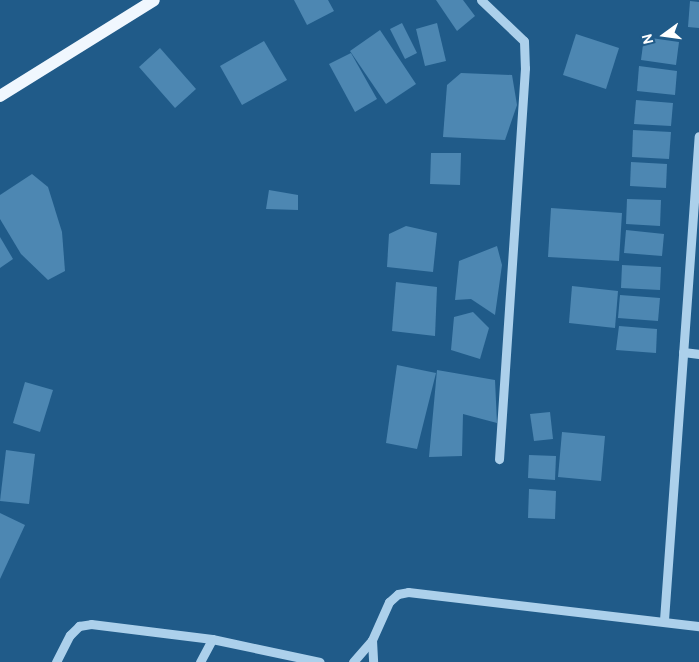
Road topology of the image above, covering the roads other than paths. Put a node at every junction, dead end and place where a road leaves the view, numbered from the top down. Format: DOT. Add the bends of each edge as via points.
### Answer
graph roads {
  1 [pos="154,0"];
  2 [pos="481,0"];
  3 [pos="0,96"];
  4 [pos="699,136"];
  5 [pos="683,352"];
  6 [pos="699,354"];
  7 [pos="499,459"];
  8 [pos="664,620"];
  9 [pos="699,626"];
  10 [pos="212,639"];
  11 [pos="372,640"];
  12 [pos="56,662"];
  13 [pos="200,662"];
  14 [pos="320,662"];
  15 [pos="353,662"];
  16 [pos="373,662"];
  1 -- 3 [label="main road"];
  2 -- 7 [label="street" via="524,41 525,68"];
  4 -- 5 [label="street"];
  5 -- 6 [label="street"];
  5 -- 8 [label="street"];
  8 -- 9 [label="street"];
  8 -- 11 [label="street" via="408,592 398,594 389,602"];
  10 -- 12 [label="street" via="91,624 79,626 70,635"];
  10 -- 13 [label="street"];
  10 -- 14 [label="street"];
  11 -- 15 [label="street"];
  11 -- 16 [label="street"];
}
